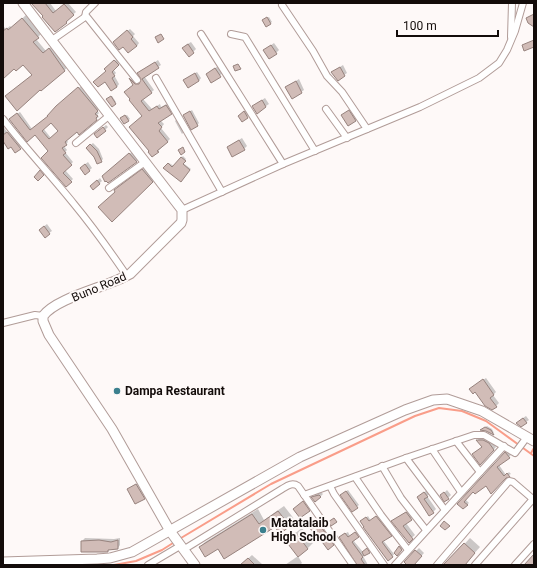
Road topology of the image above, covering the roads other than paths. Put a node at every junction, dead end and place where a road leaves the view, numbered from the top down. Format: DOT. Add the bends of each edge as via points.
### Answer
graph roads {
  1 [pos="23,3"];
  2 [pos="95,3"];
  3 [pos="512,3"];
  4 [pos="523,3"];
  5 [pos="282,4"];
  6 [pos="85,17"];
  7 [pos="201,34"];
  8 [pos="232,34"];
  9 [pos="52,40"];
  10 [pos="511,41"];
  11 [pos="156,78"];
  12 [pos="137,80"];
  13 [pos="326,109"];
  14 [pos="110,115"];
  15 [pos="3,119"];
  16 [pos="367,129"];
  17 [pos="347,138"];
  18 [pos="76,143"];
  19 [pos="315,151"];
  20 [pos="145,162"];
  21 [pos="283,164"];
  22 [pos="109,188"];
  23 [pos="222,192"];
  24 [pos="182,210"];
  25 [pos="127,276"];
  26 [pos="43,316"];
  27 [pos="3,323"];
  28 [pos="528,440"];
  29 [pos="456,441"];
  30 [pos="504,446"];
  31 [pos="432,449"];
  32 [pos="406,458"];
  33 [pos="382,466"];
  34 [pos="480,472"];
  35 [pos="355,477"];
  36 [pos="330,486"];
  37 [pos="461,492"];
  38 [pos="304,495"];
  39 [pos="533,499"];
  40 [pos="445,510"];
  41 [pos="426,530"];
  42 [pos="170,531"];
  43 [pos="534,544"];
  44 [pos="182,548"];
  45 [pos="408,550"];
  46 [pos="3,562"];
  47 [pos="148,565"];
  48 [pos="195,565"];
  49 [pos="353,565"];
  50 [pos="384,565"];
  51 [pos="395,565"];
  52 [pos="437,565"];
  53 [pos="475,565"];
  54 [pos="515,565"];
  1 -- 9 [label="street"];
  2 -- 6 [label="street" via="86,12"];
  3 -- 10 [label="street"];
  4 -- 10 [label="street"];
  5 -- 16 [label="street" via="327,76 342,92"];
  6 -- 9 [label="street"];
  6 -- 12 [label="street"];
  7 -- 21 [label="street"];
  8 -- 19 [label="street" via="245,37"];
  9 -- 14 [label="street"];
  10 -- 16 [label="street" via="499,63 478,78 420,107"];
  11 -- 23 [label="street"];
  13 -- 17 [label="street"];
  14 -- 18 [label="street"];
  14 -- 20 [label="street"];
  15 -- 25 [label="street" via="75,205"];
  16 -- 17 [label="street"];
  17 -- 19 [label="street"];
  19 -- 21 [label="street"];
  20 -- 22 [label="street"];
  20 -- 24 [label="street"];
  21 -- 23 [label="street"];
  23 -- 24 [label="street"];
  24 -- 25 [label="street, Buno Road" via="181,223"];
  25 -- 26 [label="street, Buno Road" via="52,307"];
  26 -- 27 [label="street" via="35,315"];
  26 -- 42 [label="street" via="49,334 112,430"];
  28 -- 30 [label="street" via="515,452"];
  28 -- 42 [label="street" via="482,411 447,399 433,400 300,457"];
  29 -- 30 [label="street" via="479,435"];
  29 -- 31 [label="street"];
  29 -- 34 [label="street"];
  30 -- 34 [label="street"];
  31 -- 32 [label="street"];
  31 -- 37 [label="street"];
  32 -- 33 [label="street"];
  32 -- 40 [label="street"];
  33 -- 35 [label="street"];
  33 -- 41 [label="street"];
  34 -- 37 [label="street"];
  35 -- 36 [label="street"];
  35 -- 45 [label="street"];
  36 -- 38 [label="street"];
  36 -- 50 [label="street"];
  37 -- 40 [label="street"];
  38 -- 44 [label="street" via="298,486 290,484"];
  38 -- 49 [label="street"];
  39 -- 52 [label="street" via="509,481"];
  39 -- 53 [label="street"];
  40 -- 41 [label="street"];
  41 -- 45 [label="street"];
  42 -- 44 [label="street"];
  42 -- 46 [label="street" via="132,552 110,558"];
  43 -- 54 [label="street"];
  44 -- 47 [label="street"];
  44 -- 48 [label="street"];
  45 -- 51 [label="street"];
}
